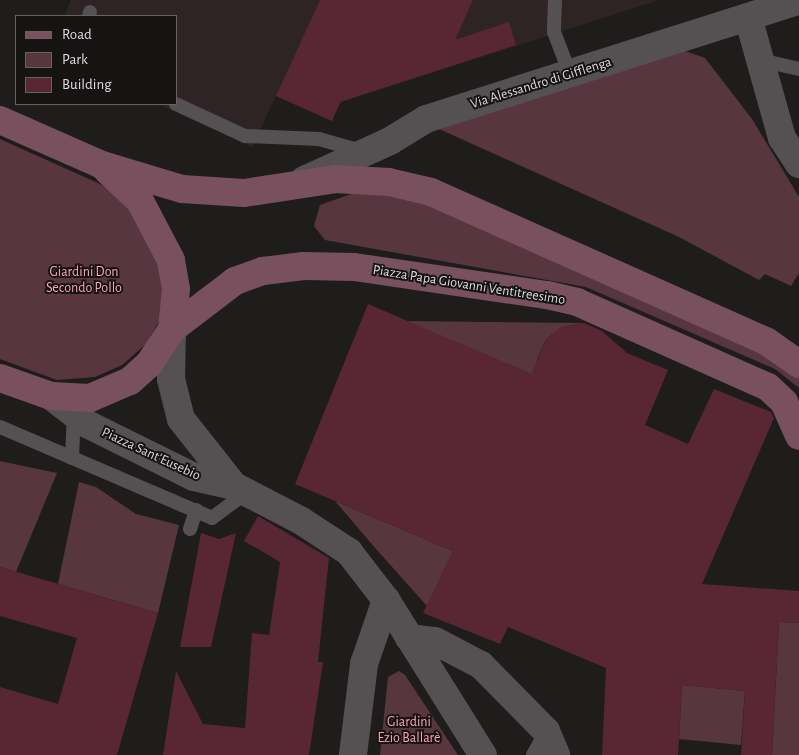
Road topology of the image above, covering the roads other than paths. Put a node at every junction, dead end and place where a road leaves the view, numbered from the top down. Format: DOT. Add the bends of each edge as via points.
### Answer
graph roads {
  1 [pos="555,0"];
  2 [pos="799,1"];
  3 [pos="748,17"];
  4 [pos="760,60"];
  5 [pos="799,69"];
  6 [pos="570,74"];
  7 [pos="178,105"];
  8 [pos="0,120"];
  9 [pos="367,152"];
  10 [pos="799,164"];
  11 [pos="102,165"];
  12 [pos="291,185"];
  13 [pos="172,330"];
  14 [pos="799,364"];
  15 [pos="0,378"];
  16 [pos="51,396"];
  17 [pos="74,414"];
  18 [pos="0,428"];
  19 [pos="799,436"];
  20 [pos="72,458"];
  21 [pos="240,489"];
  22 [pos="196,510"];
  23 [pos="190,529"];
  24 [pos="386,600"];
  25 [pos="409,638"];
  26 [pos="551,743"];
  27 [pos="353,755"];
  28 [pos="483,755"];
  29 [pos="533,755"];
  1 -- 6 [label="lane" via="554,32"];
  2 -- 3 [label="street, Via Alessandro di Gifflenga"];
  3 -- 4 [label="street"];
  3 -- 6 [label="street, Via Alessandro di Gifflenga"];
  4 -- 5 [label="lane"];
  4 -- 10 [label="street" via="782,138"];
  6 -- 9 [label="street, Via Alessandro di Gifflenga" via="426,118"];
  7 -- 9 [label="lane" via="245,136 319,139"];
  8 -- 11 [label="main road, Piazza Sant'Eusebio"];
  9 -- 12 [label="street, Via Alessandro di Gifflenga"];
  11 -- 12 [label="main road, Piazza Sant'Eusebio" via="210,193 244,193"];
  11 -- 13 [label="main road, Piazza Sant'Eusebio" via="140,201 162,239 176,289"];
  12 -- 14 [label="main road" via="335,178 389,182 431,192 766,341"];
  13 -- 16 [label="main road, Piazza Sant'Eusebio" via="149,364 130,381 90,398"];
  13 -- 19 [label="main road, Piazza Papa Giovanni Ventitreesimo" via="235,281 263,271 304,266 354,267 547,295 577,302 768,387 784,402"];
  13 -- 21 [label="street, Piazza Sant'Eusebio" via="171,379 181,418"];
  15 -- 16 [label="main road, Piazza Sant'Eusebio"];
  16 -- 17 [label="street, Piazza Sant'Eusebio"];
  17 -- 20 [label="lane"];
  17 -- 21 [label="street, Piazza Sant'Eusebio" via="194,477"];
  18 -- 20 [label="lane"];
  20 -- 22 [label="lane"];
  21 -- 22 [label="lane" via="212,518"];
  21 -- 24 [label="street" via="320,531 349,552"];
  22 -- 23 [label="lane"];
  24 -- 25 [label="street"];
  24 -- 27 [label="street" via="364,664"];
  25 -- 26 [label="street" via="435,641 481,665"];
  25 -- 28 [label="street"];
  26 -- 29 [label="lane"];
}
